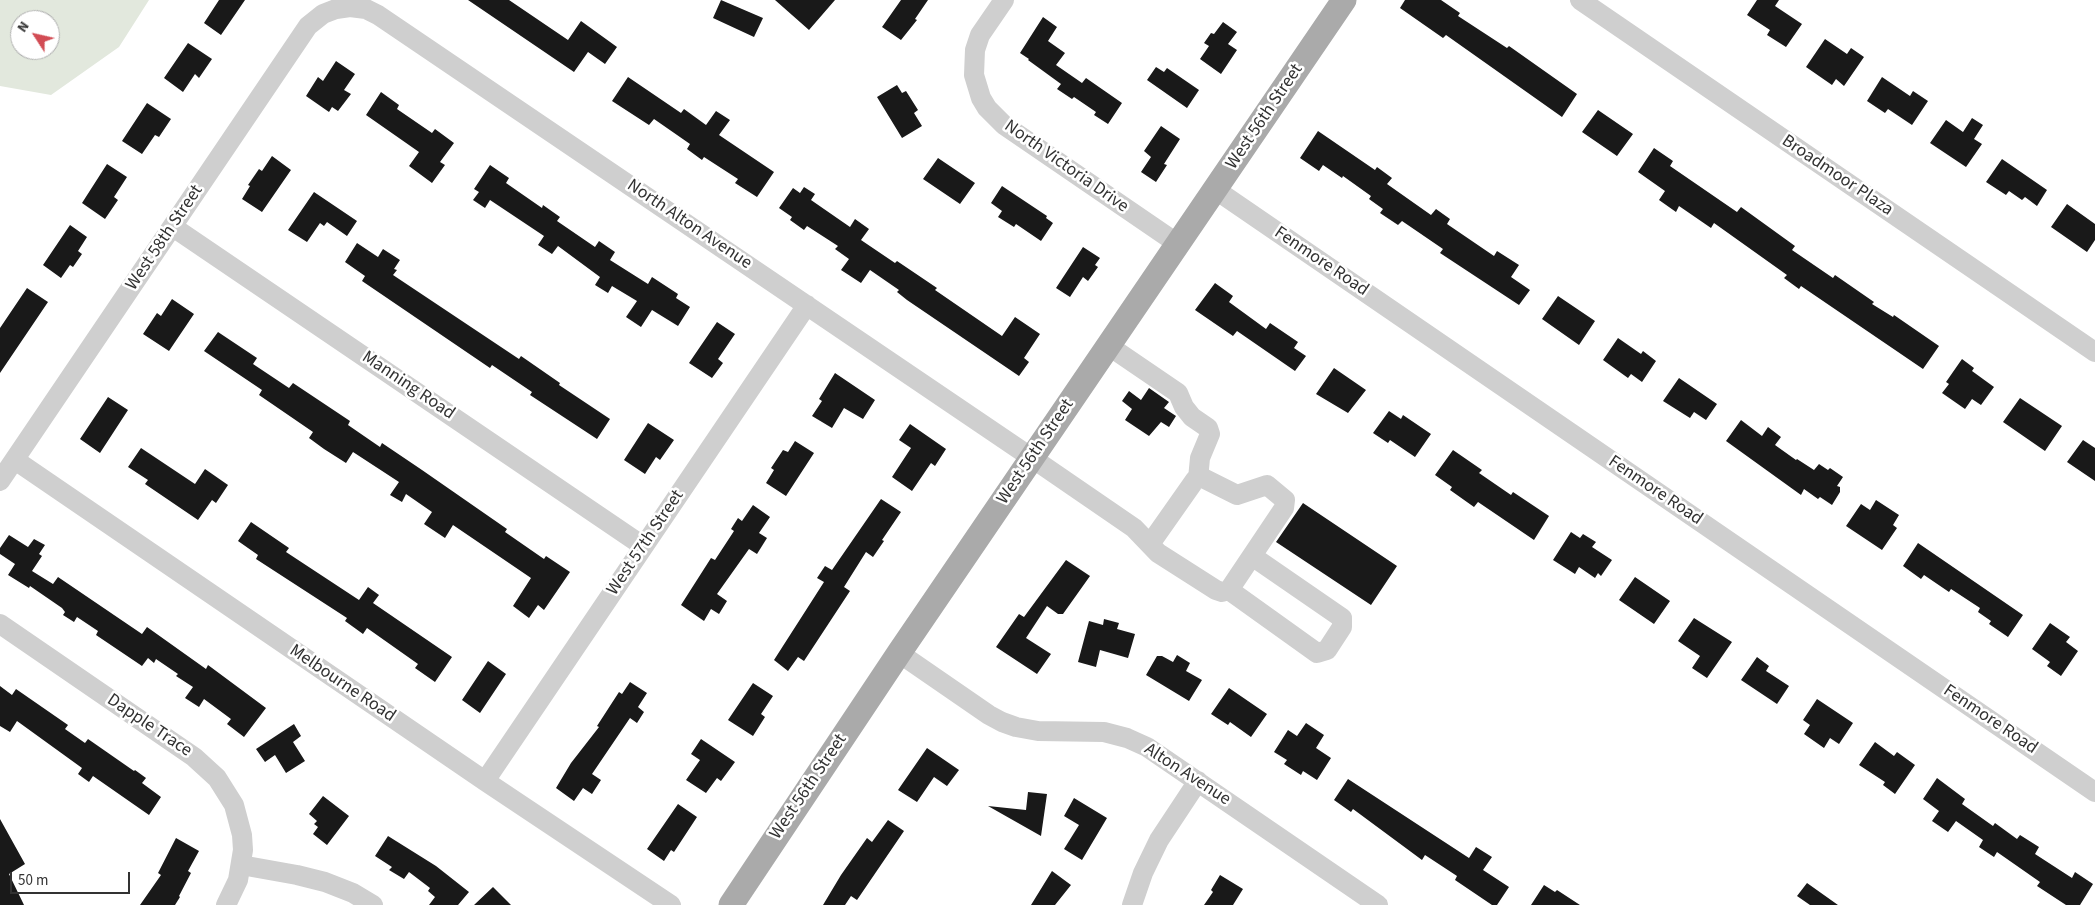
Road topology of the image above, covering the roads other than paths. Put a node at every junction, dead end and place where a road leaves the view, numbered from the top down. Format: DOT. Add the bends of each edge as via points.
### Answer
graph roads {
  1 [pos="1004,0"];
  2 [pos="1344,0"];
  3 [pos="1580,0"];
  4 [pos="341,8"];
  5 [pos="1216,190"];
  6 [pos="173,227"];
  7 [pos="1178,244"];
  8 [pos="807,305"];
  9 [pos="1109,346"];
  10 [pos="2095,352"];
  11 [pos="1032,458"];
  12 [pos="15,460"];
  13 [pos="1198,479"];
  14 [pos="0,481"];
  15 [pos="1150,544"];
  16 [pos="644,546"];
  17 [pos="1252,556"];
  18 [pos="1229,590"];
  19 [pos="0,624"];
  20 [pos="899,653"];
  21 [pos="485,781"];
  22 [pos="1198,781"];
  23 [pos="2095,792"];
  24 [pos="241,865"];
  25 [pos="226,905"];
  26 [pos="373,905"];
  27 [pos="671,905"];
  28 [pos="731,905"];
  29 [pos="1132,905"];
  30 [pos="1378,905"];
  1 -- 7 [label="street, North Victoria Drive" via="975,50 974,75 987,108 1000,122"];
  2 -- 5 [label="main road, West 56th Street"];
  3 -- 10 [label="street, Broadmoor Plaza"];
  4 -- 6 [label="street, West 58th Street" via="323,14 308,26"];
  4 -- 8 [label="street, North Alton Avenue" via="360,8 378,15"];
  5 -- 7 [label="main road, West 56th Street"];
  5 -- 23 [label="street, Fenmore Road"];
  6 -- 12 [label="street, West 58th Street"];
  6 -- 16 [label="street, Manning Road"];
  7 -- 9 [label="main road, West 56th Street"];
  8 -- 11 [label="street, North Alton Avenue"];
  8 -- 16 [label="street, West 57th Street"];
  9 -- 11 [label="main road, West 56th Street"];
  9 -- 13 [label="street" via="1178,393 1192,417 1208,428 1210,434 1200,458"];
  11 -- 15 [label="street, North Alton Avenue" via="1134,528"];
  11 -- 20 [label="main road, West 56th Street"];
  12 -- 14 [label="street, West 58th Street"];
  12 -- 21 [label="street, Melbourne Road"];
  13 -- 15 [label="street"];
  13 -- 17 [label="street" via="1207,479 1237,496 1267,485 1285,500 1284,508"];
  15 -- 18 [label="street, North Alton Avenue" via="1216,590"];
  16 -- 21 [label="street, West 57th Street"];
  17 -- 18 [label="street"];
  17 -- 18 [label="street" via="1342,618 1342,628 1326,650 1316,653"];
  19 -- 24 [label="street, Dapple Trace" via="207,766 234,805 242,835"];
  20 -- 22 [label="street, Alton Avenue" via="1002,722 1038,731 1096,731 1120,736 1154,751"];
  20 -- 28 [label="main road, West 56th Street"];
  21 -- 27 [label="street, Melbourne Road"];
  22 -- 29 [label="street" via="1159,840"];
  22 -- 30 [label="street, Alton Avenue"];
  24 -- 25 [label="street, Dapple Trace"];
  24 -- 26 [label="street" via="318,880"];
}
